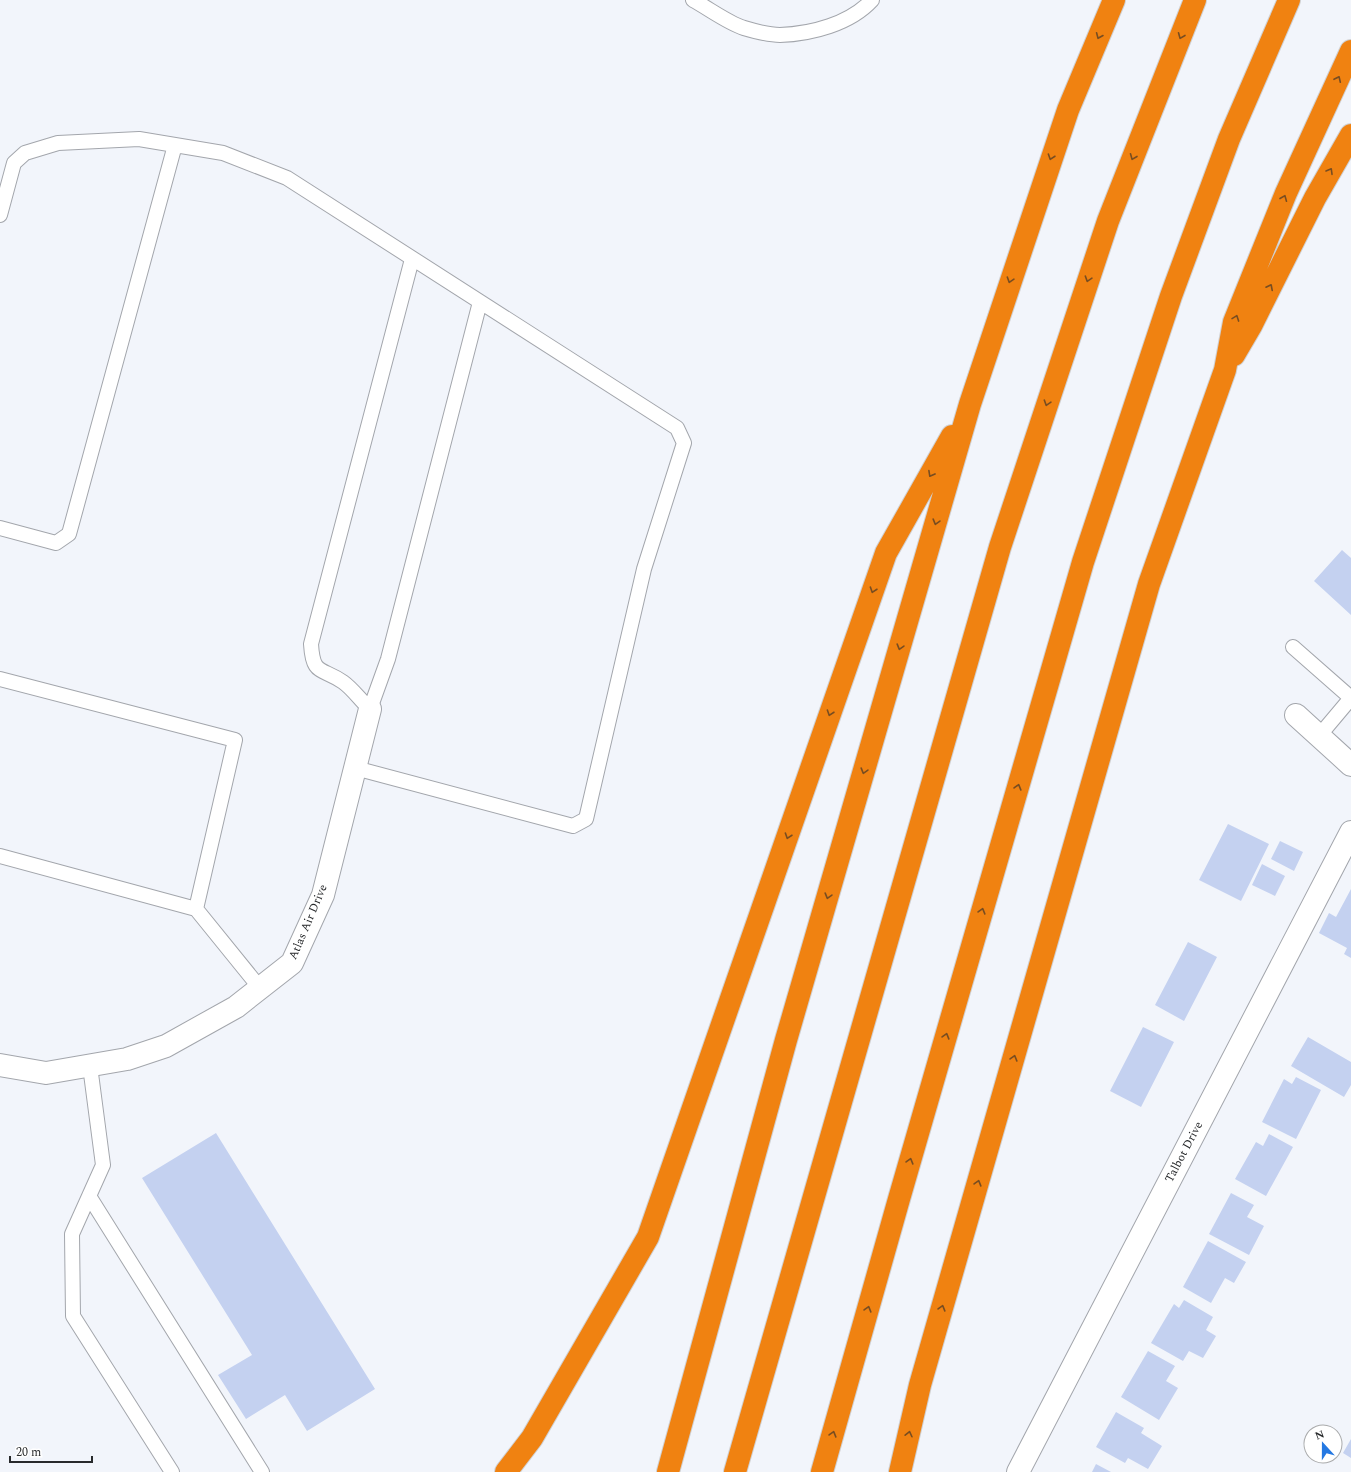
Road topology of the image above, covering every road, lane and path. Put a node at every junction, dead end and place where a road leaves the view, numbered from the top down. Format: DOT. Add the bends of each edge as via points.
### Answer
graph roads {
  1 [pos="693,0"];
  2 [pos="872,0"];
  3 [pos="1114,0"];
  4 [pos="1195,0"];
  5 [pos="1289,0"];
  6 [pos="1351,51"];
  7 [pos="1351,135"];
  8 [pos="174,145"];
  9 [pos="0,215"];
  10 [pos="412,259"];
  11 [pos="480,302"];
  12 [pos="1225,370"];
  13 [pos="970,404"];
  14 [pos="0,528"];
  15 [pos="1293,647"];
  16 [pos="0,679"];
  17 [pos="370,709"];
  18 [pos="1296,715"];
  19 [pos="1319,736"];
  20 [pos="1351,765"];
  21 [pos="355,768"];
  22 [pos="1351,832"];
  23 [pos="0,856"];
  24 [pos="196,909"];
  25 [pos="260,988"];
  26 [pos="0,1065"];
  27 [pos="90,1066"];
  28 [pos="89,1196"];
  29 [pos="172,1472"];
  30 [pos="262,1472"];
  31 [pos="506,1472"];
  32 [pos="668,1472"];
  33 [pos="735,1472"];
  34 [pos="822,1472"];
  35 [pos="900,1472"];
  36 [pos="1018,1472"];
  1 -- 2 [label="lane" via="742,28 779,35 843,22"];
  3 -- 13 [label="highway, one-way" via="1060,130"];
  4 -- 33 [label="highway, one-way" via="1108,221 1000,546"];
  34 -- 5 [label="highway, one-way" via="1084,562 1171,296 1229,139"];
  12 -- 6 [label="highway, one-way" via="1234,322 1286,193"];
  12 -- 7 [label="highway, one-way" via="1251,326 1315,198"];
  8 -- 9 [label="lane" via="139,139 58,143 26,153 14,163"];
  8 -- 10 [label="lane" via="224,154 287,178"];
  8 -- 14 [label="lane" via="69,534 56,543"];
  10 -- 11 [label="lane"];
  10 -- 17 [label="lane" via="311,644 312,659 317,669 343,682"];
  11 -- 17 [label="lane" via="388,659"];
  11 -- 21 [label="lane" via="678,428 684,443 644,569 586,819 573,826"];
  35 -- 12 [label="highway, one-way" via="920,1385 1149,584"];
  13 -- 31 [label="highway, one-way" via="886,553 648,1237 532,1438"];
  13 -- 32 [label="highway, one-way" via="786,1040"];
  15 -- 19 [label="lane" via="1350,698"];
  16 -- 24 [label="lane" via="235,740"];
  17 -- 21 [label="street, Atlas Air Drive"];
  18 -- 19 [label="street"];
  19 -- 20 [label="street"];
  21 -- 25 [label="street, Atlas Air Drive" via="323,895 292,963"];
  22 -- 36 [label="street, Talbot Drive"];
  23 -- 24 [label="lane"];
  24 -- 25 [label="lane"];
  25 -- 27 [label="street, Atlas Air Drive" via="236,1007 166,1046 127,1059"];
  26 -- 27 [label="street, Atlas Air Drive" via="46,1073"];
  27 -- 28 [label="lane" via="103,1165"];
  28 -- 29 [label="lane" via="72,1234 73,1316"];
  28 -- 30 [label="lane"];
}
